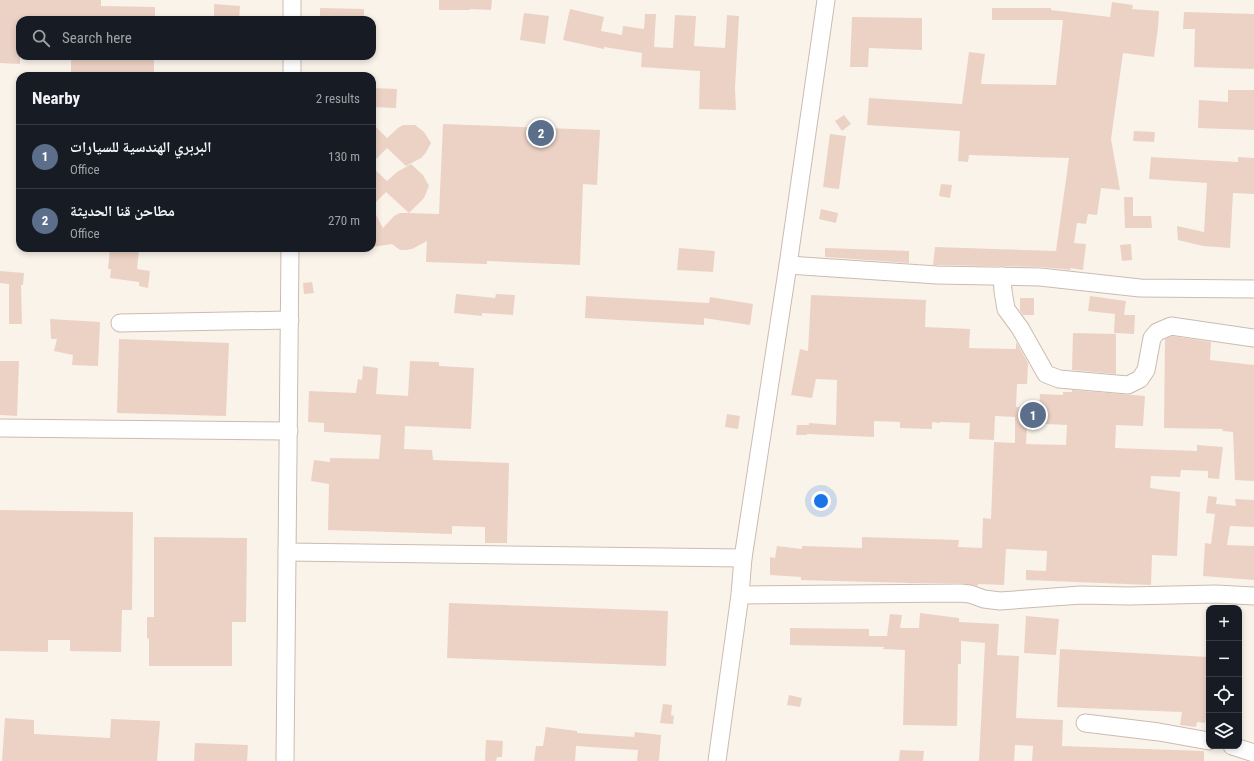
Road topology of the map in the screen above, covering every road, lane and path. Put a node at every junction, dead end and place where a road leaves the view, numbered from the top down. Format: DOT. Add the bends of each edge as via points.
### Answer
graph roads {
  1 [pos="292,0"];
  2 [pos="826,0"];
  3 [pos="292,16"];
  4 [pos="292,60"];
  5 [pos="292,72"];
  6 [pos="290,252"];
  7 [pos="788,265"];
  8 [pos="1002,276"];
  9 [pos="1254,289"];
  10 [pos="290,320"];
  11 [pos="120,323"];
  12 [pos="1254,338"];
  13 [pos="0,428"];
  14 [pos="289,431"];
  15 [pos="287,552"];
  16 [pos="743,558"];
  17 [pos="740,595"];
  18 [pos="1254,596"];
  19 [pos="1085,724"];
  20 [pos="1206,740"];
  21 [pos="1241,749"];
  22 [pos="1254,753"];
  23 [pos="285,761"];
  24 [pos="717,761"];
  1 -- 3 [label="lane"];
  2 -- 7 [label="lane"];
  4 -- 5 [label="lane"];
  6 -- 10 [label="lane"];
  7 -- 8 [label="lane" via="937,275"];
  7 -- 16 [label="lane"];
  8 -- 9 [label="lane" via="1040,277 1140,288"];
  8 -- 12 [label="lane" via="1006,309 1046,374 1059,379 1128,385 1140,379 1146,370 1152,338 1157,332 1171,326"];
  10 -- 11 [label="lane"];
  10 -- 14 [label="lane"];
  13 -- 14 [label="lane"];
  14 -- 15 [label="lane"];
  15 -- 16 [label="lane"];
  15 -- 23 [label="lane"];
  16 -- 17 [label="lane"];
  17 -- 18 [label="lane" via="960,593 1000,601 1081,595"];
  17 -- 24 [label="lane"];
  19 -- 20 [label="lane" via="1159,732"];
  21 -- 22 [label="lane"];
}
